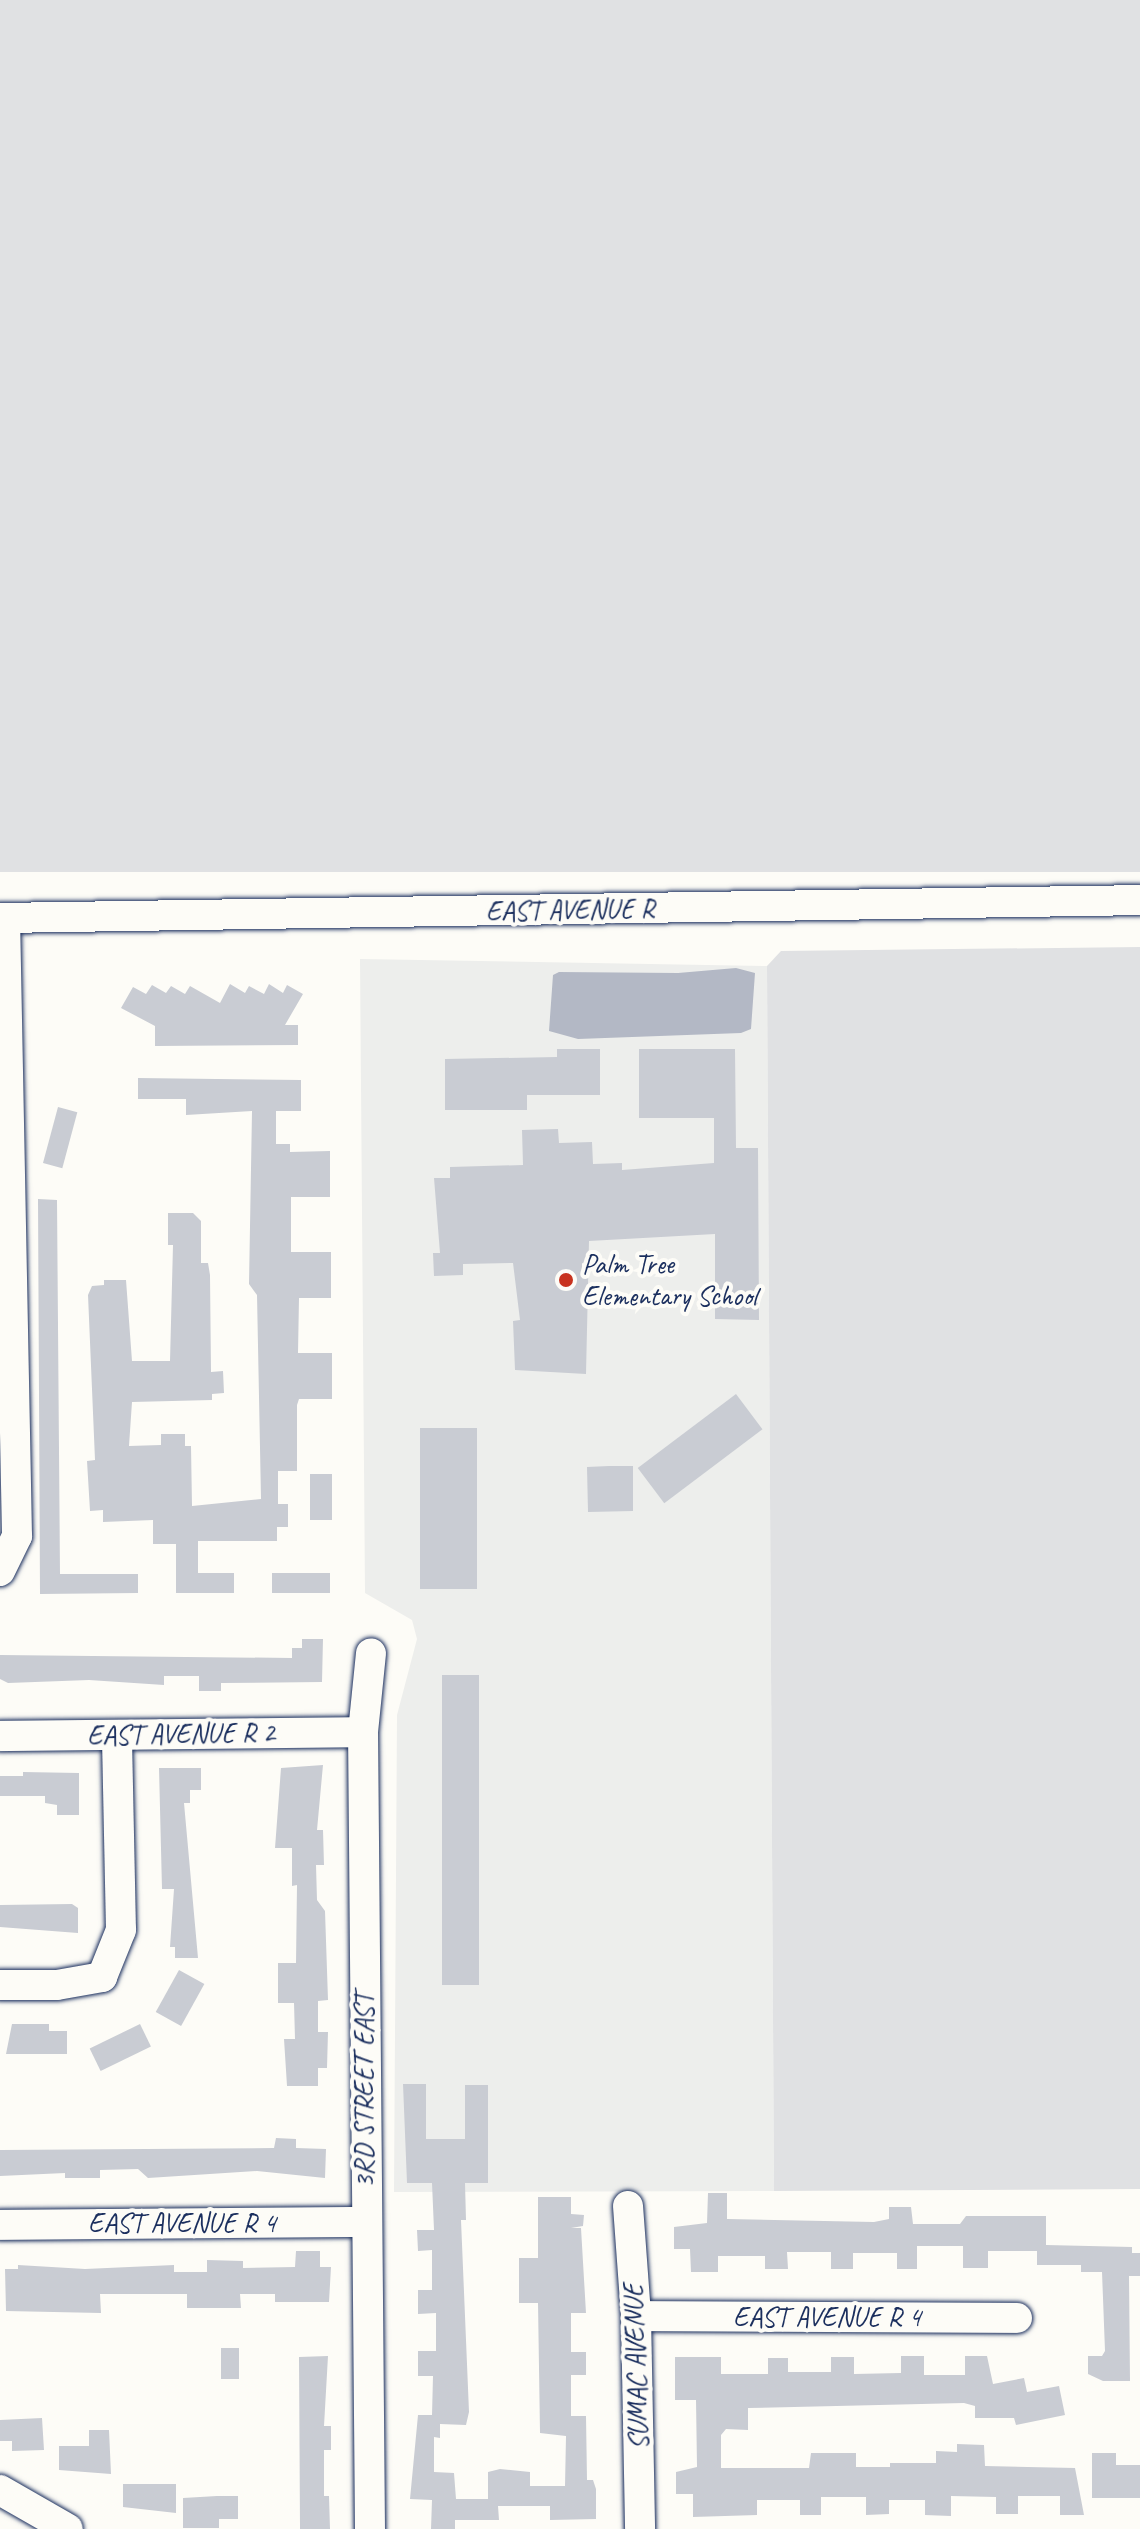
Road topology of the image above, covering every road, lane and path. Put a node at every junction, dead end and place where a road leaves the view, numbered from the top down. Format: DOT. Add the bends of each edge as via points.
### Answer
graph roads {
  1 [pos="1140,900"];
  2 [pos="3,918"];
  3 [pos="3,1110"];
  4 [pos="3,1174"];
  5 [pos="0,1571"];
  6 [pos="371,1653"];
  7 [pos="363,1732"];
  8 [pos="117,1735"];
  9 [pos="0,1736"];
  10 [pos="0,1985"];
  11 [pos="628,2206"];
  12 [pos="365,2222"];
  13 [pos="0,2225"];
  14 [pos="636,2316"];
  15 [pos="1017,2318"];
  16 [pos="0,2490"];
  17 [pos="68,2529"];
  18 [pos="370,2529"];
  19 [pos="640,2529"];
  1 -- 2 [label="street, EAST AVENUE R"];
  2 -- 3 [label="street"];
  3 -- 4 [label="street"];
  4 -- 5 [label="street" via="17,1536"];
  6 -- 7 [label="street, 3RD STREET EAST"];
  7 -- 8 [label="street, EAST AVENUE R 2"];
  7 -- 12 [label="street, 3RD STREET EAST"];
  8 -- 9 [label="street, EAST AVENUE R 2"];
  8 -- 10 [label="street" via="121,1930 102,1977 57,1985"];
  11 -- 14 [label="street, SUMAC AVENUE"];
  12 -- 13 [label="street, EAST AVENUE R 4"];
  12 -- 18 [label="street, 3RD STREET EAST"];
  14 -- 15 [label="street, EAST AVENUE R 4"];
  14 -- 19 [label="street, SUMAC AVENUE"];
  16 -- 17 [label="street"];
}
